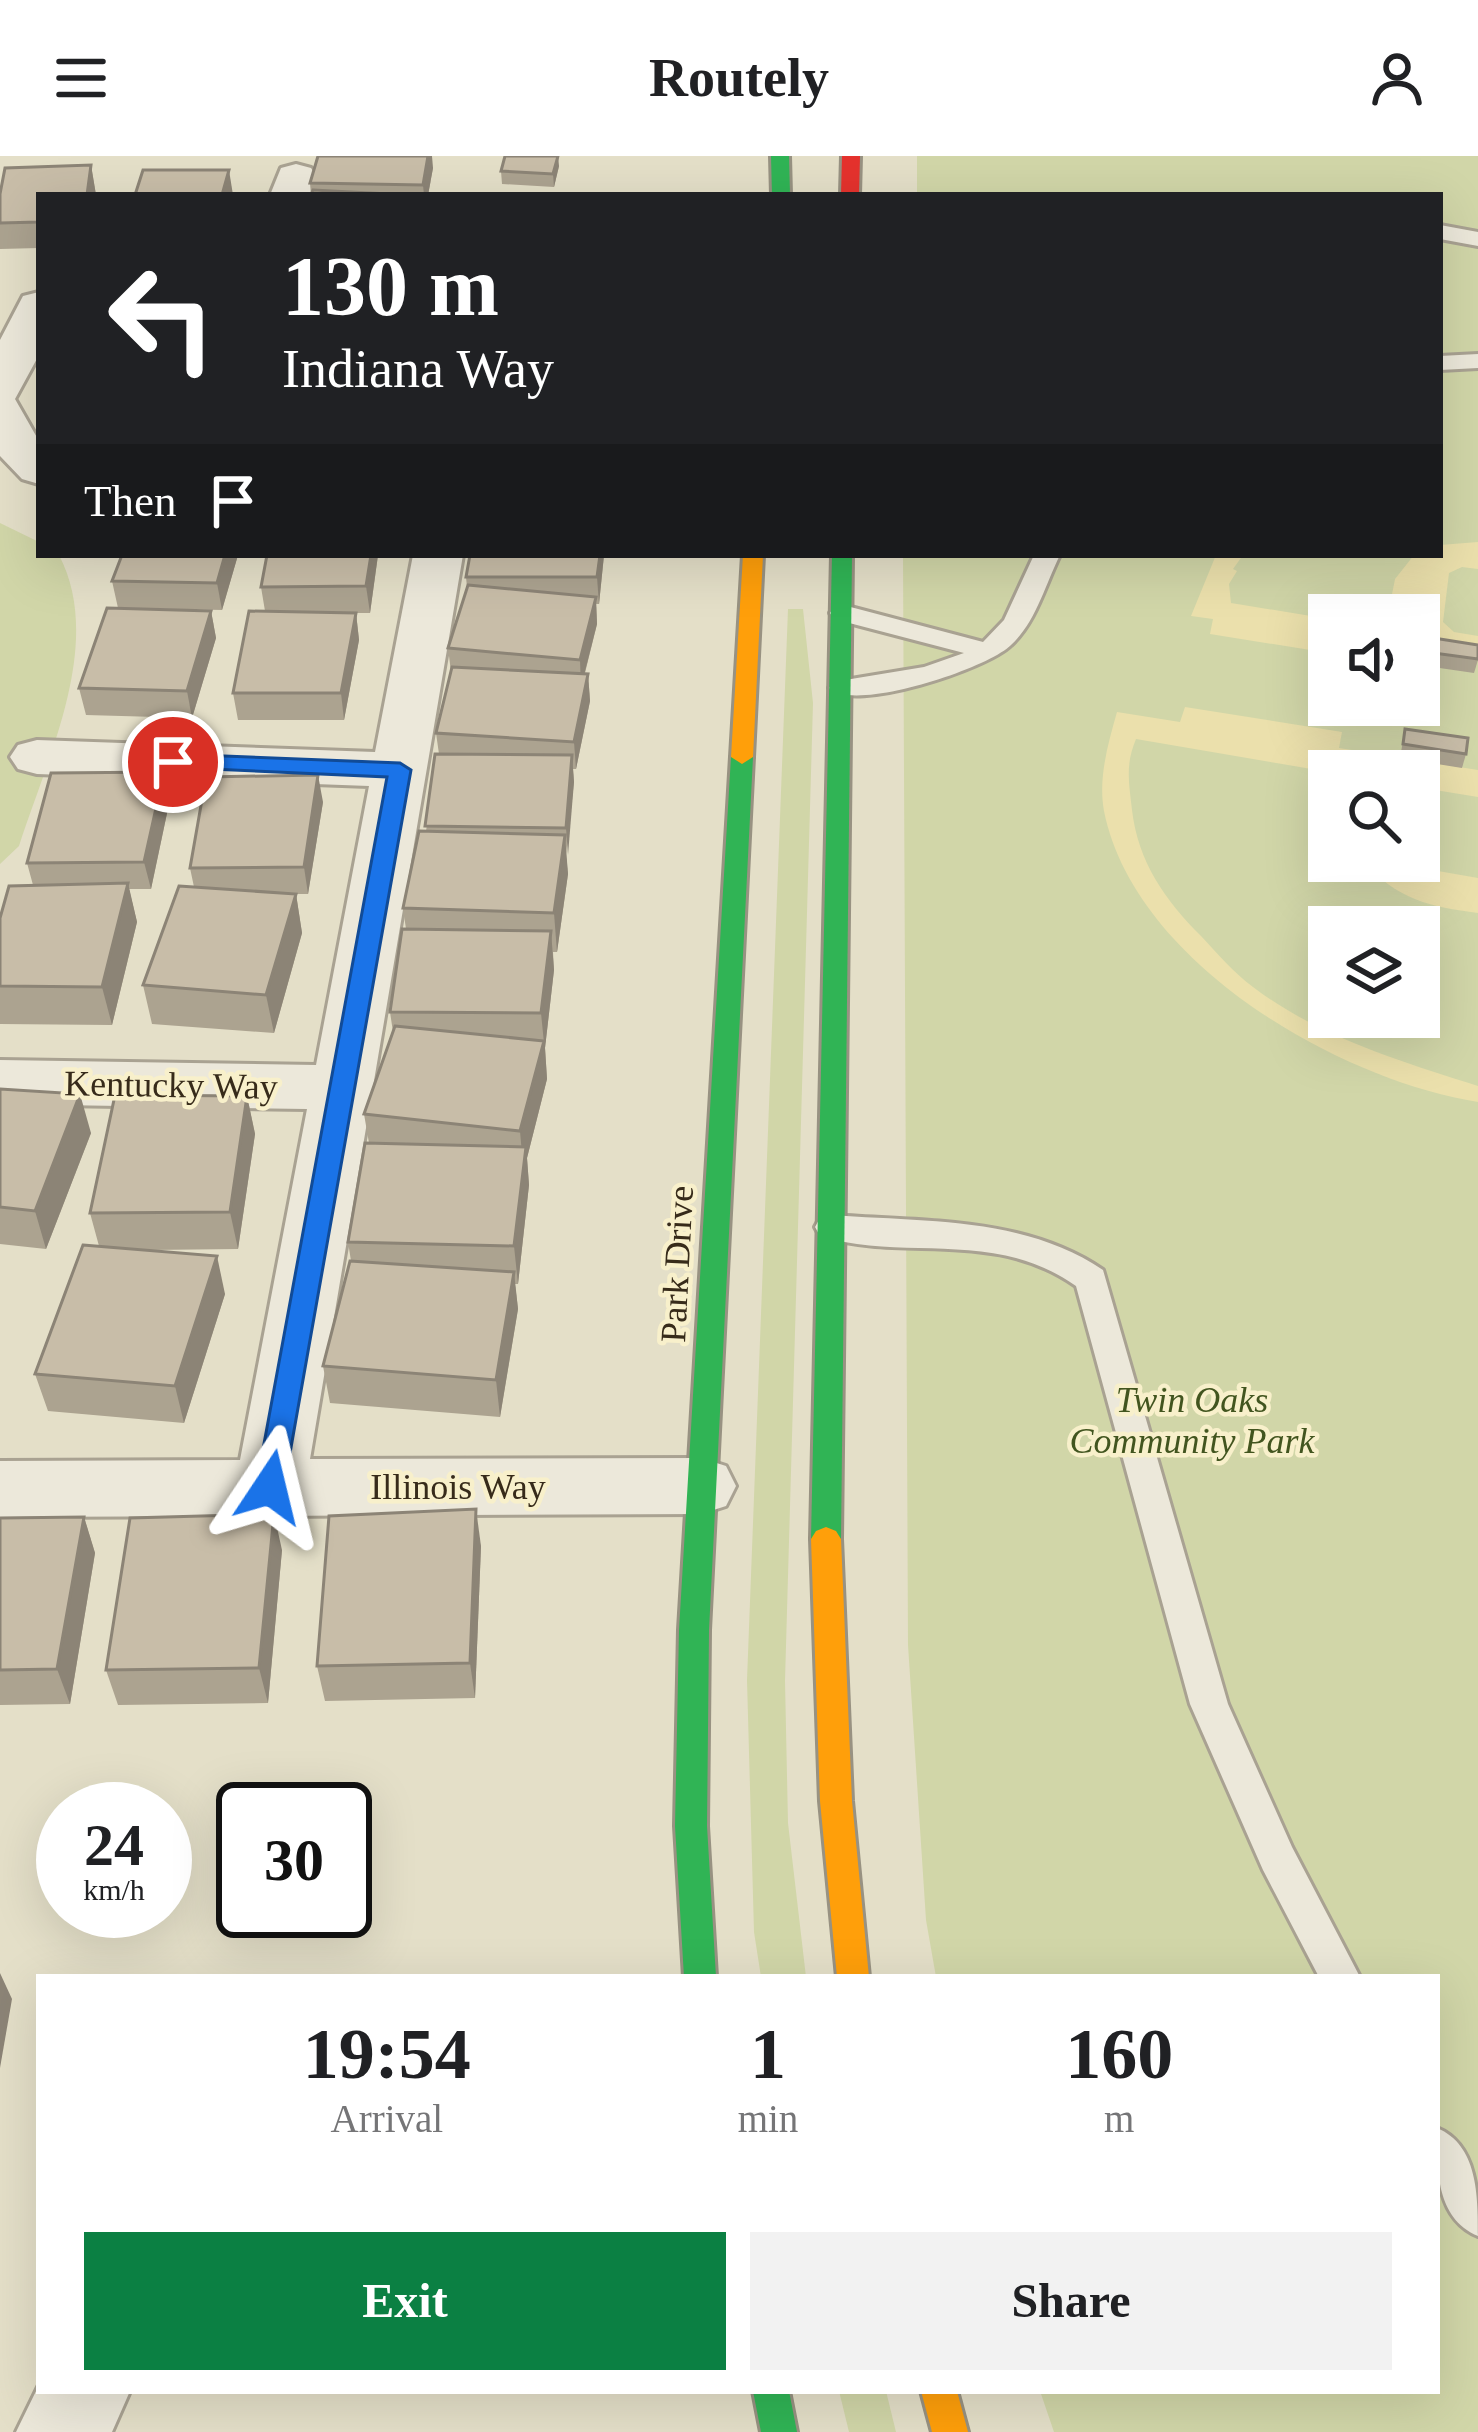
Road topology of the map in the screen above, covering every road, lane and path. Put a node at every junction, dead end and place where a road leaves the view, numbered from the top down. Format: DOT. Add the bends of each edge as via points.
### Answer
graph roads {
  1 [pos="780,156"];
  2 [pos="851,156"];
  3 [pos="781,192"];
  4 [pos="850,192"];
  5 [pos="1443,233"];
  6 [pos="1478,239"];
  7 [pos="36,278"];
  8 [pos="0,280"];
  9 [pos="36,312"];
  10 [pos="1478,361"];
  11 [pos="1443,362"];
  12 [pos="0,389"];
  13 [pos="0,410"];
  14 [pos="36,466"];
  15 [pos="438,558"];
  16 [pos="753,558"];
  17 [pos="842,558"];
  18 [pos="1046,558"];
  19 [pos="843,613"];
  20 [pos="986,651"];
  21 [pos="842,688"];
  22 [pos="37,757"];
  23 [pos="400,770"];
  24 [pos="0,1082"];
  25 [pos="343,1087"];
  26 [pos="831,1227"];
  27 [pos="700,1486"];
  28 [pos="270,1487"];
  29 [pos="0,1489"];
  30 [pos="700,1974"];
  31 [pos="853,1974"];
  32 [pos="1338,1974"];
  33 [pos="1440,2153"];
  34 [pos="1478,2216"];
  35 [pos="84,2394"];
  36 [pos="772,2394"];
  37 [pos="940,2394"];
  38 [pos="61,2432"];
  39 [pos="779,2432"];
  40 [pos="950,2432"];
  1 -- 3 [label="main road"];
  2 -- 4 [label="main road"];
  5 -- 6 [label="lane"];
  7 -- 8 [label="street"];
  9 -- 12 [label="street"];
  10 -- 11 [label="lane"];
  13 -- 14 [label="street" via="6,434"];
  15 -- 23 [label="street"];
  16 -- 27 [label="main road, Park Drive"];
  17 -- 19 [label="main road"];
  18 -- 20 [label="lane" via="1016,620"];
  19 -- 20 [label="lane"];
  19 -- 21 [label="main road"];
  20 -- 21 [label="lane" via="896,682"];
  21 -- 26 [label="main road"];
  22 -- 23 [label="street"];
  23 -- 25 [label="street"];
  24 -- 25 [label="street, Kentucky Way"];
  25 -- 28 [label="street"];
  26 -- 31 [label="main road" via="827,1627 838,1858"];
  26 -- 32 [label="lane" via="1021,1244 1063,1258 1091,1279 1209,1704"];
  27 -- 28 [label="street, Illinois Way"];
  27 -- 30 [label="main road, Park Drive" via="691,1826"];
  28 -- 29 [label="street, Illinois Way"];
  33 -- 34 [label="lane"];
  35 -- 38 [label="street"];
  36 -- 39 [label="main road"];
  37 -- 40 [label="main road"];
}
